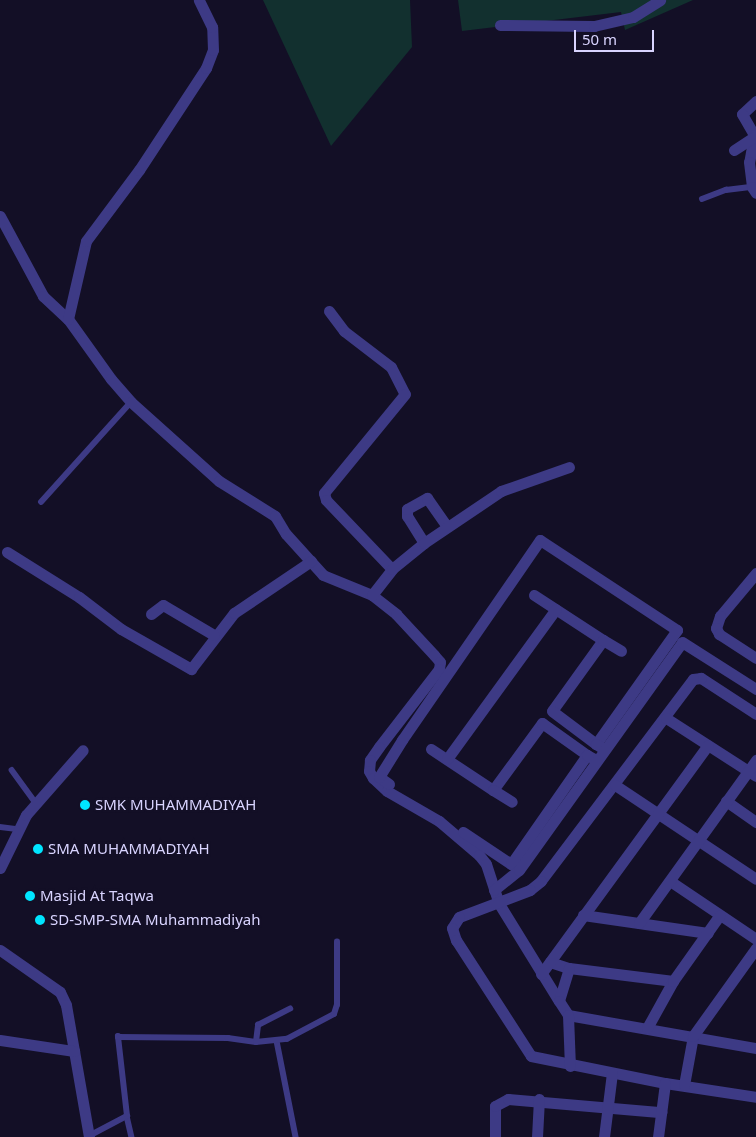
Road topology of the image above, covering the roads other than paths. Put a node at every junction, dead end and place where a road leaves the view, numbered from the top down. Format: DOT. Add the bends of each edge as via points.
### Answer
graph roads {
  1 [pos="199,0"];
  2 [pos="660,0"];
  3 [pos="500,24"];
  4 [pos="756,101"];
  5 [pos="754,137"];
  6 [pos="734,150"];
  7 [pos="754,190"];
  8 [pos="702,199"];
  9 [pos="0,216"];
  10 [pos="329,311"];
  11 [pos="68,319"];
  12 [pos="131,402"];
  13 [pos="569,467"];
  14 [pos="41,502"];
  15 [pos="446,527"];
  16 [pos="424,543"];
  17 [pos="7,552"];
  18 [pos="311,562"];
  19 [pos="392,569"];
  20 [pos="756,573"];
  21 [pos="372,595"];
  22 [pos="534,595"];
  23 [pos="556,609"];
  24 [pos="151,614"];
  25 [pos="214,635"];
  26 [pos="603,640"];
  27 [pos="621,651"];
  28 [pos="756,658"];
  29 [pos="756,690"];
  30 [pos="552,711"];
  31 [pos="756,714"];
  32 [pos="666,718"];
  33 [pos="542,723"];
  34 [pos="596,743"];
  35 [pos="708,745"];
  36 [pos="431,749"];
  37 [pos="83,750"];
  38 [pos="587,755"];
  39 [pos="447,759"];
  40 [pos="756,760"];
  41 [pos="12,770"];
  42 [pos="752,773"];
  43 [pos="615,785"];
  44 [pos="493,790"];
  45 [pos="512,802"];
  46 [pos="726,802"];
  47 [pos="36,803"];
  48 [pos="657,815"];
  49 [pos="756,822"];
  50 [pos="0,827"];
  51 [pos="17,828"];
  52 [pos="697,842"];
  53 [pos="0,868"];
  54 [pos="754,873"];
  55 [pos="670,881"];
  56 [pos="494,890"];
  57 [pos="498,902"];
  58 [pos="584,915"];
  59 [pos="719,916"];
  60 [pos="638,923"];
  61 [pos="708,933"];
  62 [pos="756,940"];
  63 [pos="337,942"];
  64 [pos="756,948"];
  65 [pos="0,950"];
  66 [pos="550,962"];
  67 [pos="569,968"];
  68 [pos="540,974"];
  69 [pos="673,981"];
  70 [pos="559,1001"];
  71 [pos="290,1009"];
  72 [pos="568,1015"];
  73 [pos="647,1028"];
  74 [pos="693,1036"];
  75 [pos="0,1040"];
  76 [pos="276,1041"];
  77 [pos="256,1042"];
  78 [pos="755,1046"];
  79 [pos="74,1051"];
  80 [pos="570,1066"];
  81 [pos="612,1073"];
  82 [pos="665,1083"];
  83 [pos="684,1086"];
  84 [pos="756,1097"];
  85 [pos="539,1099"];
  86 [pos="607,1106"];
  87 [pos="661,1112"];
  88 [pos="127,1116"];
  89 [pos="89,1136"];
  90 [pos="132,1137"];
  91 [pos="296,1137"];
  92 [pos="495,1137"];
  93 [pos="537,1137"];
  94 [pos="604,1137"];
  95 [pos="658,1137"];
  1 -- 11 [label="street" via="212,27 213,50 206,68 139,170 86,241"];
  2 -- 3 [label="street" via="633,17 594,26"];
  4 -- 5 [label="street" via="742,114"];
  5 -- 6 [label="street"];
  5 -- 7 [label="street" via="749,162"];
  7 -- 8 [label="lane" via="731,188"];
  9 -- 11 [label="street" via="43,296"];
  10 -- 19 [label="street" via="344,331 392,367 404,394 324,493 326,500"];
  11 -- 12 [label="street"];
  12 -- 14 [label="lane"];
  12 -- 18 [label="street" via="220,481 275,516"];
  13 -- 15 [label="street" via="509,487"];
  15 -- 16 [label="street"];
  15 -- 16 [label="street" via="427,498 407,509 407,516"];
  16 -- 19 [label="street"];
  17 -- 25 [label="street" via="186,668 195,666"];
  18 -- 21 [label="street" via="324,574"];
  18 -- 25 [label="street" via="234,613"];
  19 -- 21 [label="street"];
  20 -- 28 [label="street" via="720,616 716,628 719,634"];
  21 -- 56 [label="street" via="422,639 440,662 430,683 370,760 371,775 387,791 439,821 472,848 486,864"];
  22 -- 23 [label="street"];
  23 -- 26 [label="street"];
  23 -- 39 [label="street"];
  24 -- 25 [label="street" via="163,605"];
  26 -- 27 [label="street"];
  26 -- 30 [label="street"];
  29 -- 34 [label="street" via="682,642"];
  30 -- 33 [label="street"];
  30 -- 34 [label="street"];
  31 -- 32 [label="street" via="697,678 687,686"];
  32 -- 35 [label="street"];
  32 -- 43 [label="street"];
  33 -- 38 [label="street"];
  33 -- 44 [label="street"];
  34 -- 38 [label="street"];
  34 -- 38 [label="street"];
  34 -- 38 [label="street" via="677,630 540,540 379,777 511,864"];
  35 -- 42 [label="street"];
  35 -- 48 [label="street"];
  36 -- 39 [label="street"];
  37 -- 47 [label="street"];
  38 -- 56 [label="street" via="519,870"];
  39 -- 44 [label="street"];
  40 -- 42 [label="street"];
  41 -- 47 [label="lane"];
  42 -- 46 [label="street"];
  43 -- 48 [label="street"];
  43 -- 57 [label="street" via="541,881 530,890"];
  44 -- 45 [label="street"];
  46 -- 49 [label="street"];
  46 -- 52 [label="street"];
  47 -- 51 [label="street"];
  48 -- 52 [label="street"];
  48 -- 58 [label="street"];
  50 -- 51 [label="lane"];
  51 -- 53 [label="street"];
  52 -- 54 [label="street"];
  52 -- 55 [label="street"];
  55 -- 59 [label="street"];
  55 -- 60 [label="street"];
  56 -- 57 [label="street"];
  57 -- 68 [label="street"];
  57 -- 80 [label="street" via="459,917 452,928 453,934 525,1050 538,1059"];
  58 -- 60 [label="street"];
  58 -- 66 [label="street"];
  59 -- 61 [label="street"];
  59 -- 62 [label="street"];
  60 -- 61 [label="street"];
  61 -- 69 [label="street"];
  63 -- 76 [label="lane" via="337,1005 334,1014"];
  64 -- 74 [label="street"];
  65 -- 79 [label="street" via="60,992"];
  66 -- 67 [label="street"];
  66 -- 68 [label="street"];
  67 -- 69 [label="street"];
  67 -- 70 [label="street"];
  68 -- 70 [label="street"];
  69 -- 73 [label="street"];
  70 -- 72 [label="street"];
  71 -- 77 [label="lane" via="258,1025"];
  72 -- 73 [label="street"];
  72 -- 80 [label="street"];
  73 -- 74 [label="street"];
  74 -- 78 [label="street"];
  74 -- 83 [label="street"];
  75 -- 79 [label="street"];
  76 -- 77 [label="lane"];
  76 -- 91 [label="lane"];
  77 -- 88 [label="lane" via="121,1036 118,1038"];
  79 -- 89 [label="street"];
  80 -- 81 [label="street"];
  81 -- 82 [label="street"];
  81 -- 86 [label="street"];
  82 -- 83 [label="street"];
  82 -- 87 [label="street"];
  83 -- 84 [label="street"];
  85 -- 86 [label="street"];
  85 -- 92 [label="street" via="504,1100 495,1106"];
  85 -- 93 [label="street"];
  86 -- 87 [label="street"];
  86 -- 94 [label="street"];
  87 -- 95 [label="street"];
  88 -- 89 [label="lane"];
  88 -- 90 [label="lane"];
}
